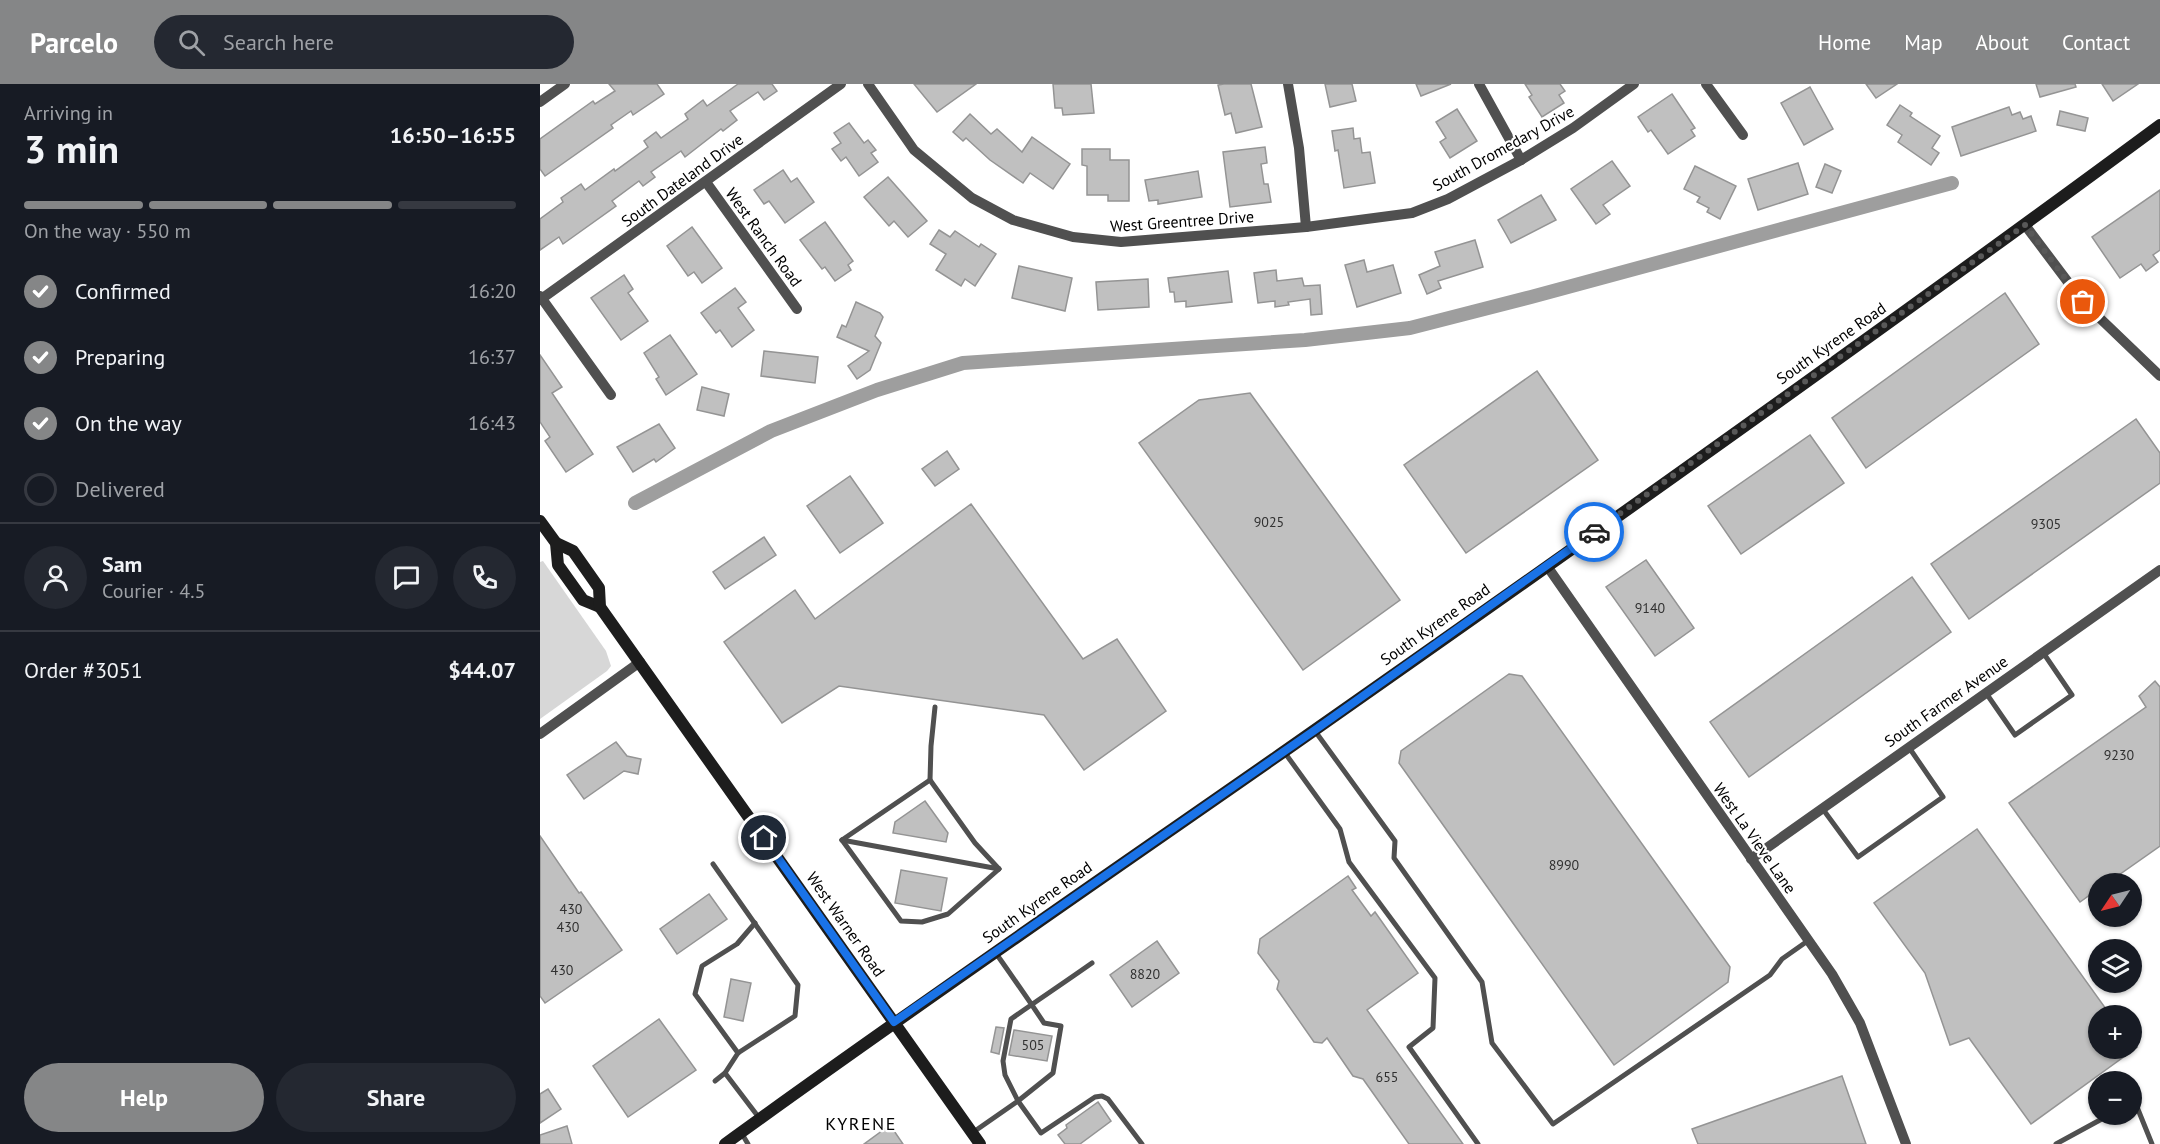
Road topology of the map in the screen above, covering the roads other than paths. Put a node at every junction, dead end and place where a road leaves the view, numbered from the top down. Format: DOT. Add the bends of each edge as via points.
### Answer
graph roads {
  1 [pos="565,84"];
  2 [pos="841,84"];
  3 [pos="868,84"];
  4 [pos="1288,84"];
  5 [pos="1479,84"];
  6 [pos="1634,84"];
  7 [pos="1706,84"];
  8 [pos="540,102"];
  9 [pos="2160,125"];
  10 [pos="1743,135"];
  11 [pos="1521,160"];
  12 [pos="706,182"];
  13 [pos="2025,225"];
  14 [pos="1306,227"];
  15 [pos="541,298"];
  16 [pos="797,309"];
  17 [pos="2160,376"];
  18 [pos="611,395"];
  19 [pos="540,521"];
  20 [pos="556,543"];
  21 [pos="1547,566"];
  22 [pos="2160,570"];
  23 [pos="600,607"];
  24 [pos="2042,651"];
  25 [pos="640,662"];
  26 [pos="1985,692"];
  27 [pos="935,707"];
  28 [pos="1315,730"];
  29 [pos="540,734"];
  30 [pos="1908,746"];
  31 [pos="1284,751"];
  32 [pos="930,780"];
  33 [pos="1822,808"];
  34 [pos="842,840"];
  35 [pos="1751,859"];
  36 [pos="713,864"];
  37 [pos="999,869"];
  38 [pos="754,923"];
  39 [pos="1809,940"];
  40 [pos="995,952"];
  41 [pos="1092,963"];
  42 [pos="1032,1005"];
  43 [pos="894,1022"];
  44 [pos="738,1053"];
  45 [pos="725,1074"];
  46 [pos="715,1081"];
  47 [pos="1018,1101"];
  48 [pos="760,1119"];
  49 [pos="2142,1119"];
  50 [pos="2091,1125"];
  51 [pos="741,1132"];
  52 [pos="972,1133"];
  53 [pos="725,1144"];
  54 [pos="748,1144"];
  55 [pos="980,1144"];
  56 [pos="1142,1144"];
  57 [pos="1478,1144"];
  58 [pos="1906,1144"];
  59 [pos="2056,1144"];
  60 [pos="2152,1144"];
  1 -- 8 [label="street"];
  2 -- 12 [label="street, South Dateland Drive"];
  3 -- 14 [label="street, West Greentree Drive" via="914,150 972,198 1013,220 1073,237 1121,242"];
  4 -- 14 [label="street"];
  5 -- 11 [label="street"];
  6 -- 11 [label="street, South Dromedary Drive" via="1574,128"];
  7 -- 10 [label="street"];
  9 -- 13 [label="main road, South Kyrene Road"];
  11 -- 14 [label="street, South Dromedary Drive" via="1448,199 1412,213"];
  12 -- 15 [label="street, South Dateland Drive"];
  12 -- 16 [label="street, West Ranch Road"];
  13 -- 17 [label="street" via="2083,302"];
  13 -- 21 [label="main road, South Kyrene Road"];
  15 -- 18 [label="street"];
  19 -- 20 [label="main road, West Warner Road"];
  20 -- 23 [label="main road, West Warner Road" via="573,551 598,588"];
  20 -- 23 [label="main road, West Warner Road" via="558,565 583,600"];
  21 -- 28 [label="main road, South Kyrene Road"];
  21 -- 35 [label="street, West La Vieve Lane"];
  22 -- 24 [label="street, South Farmer Avenue"];
  23 -- 25 [label="main road, West Warner Road"];
  24 -- 26 [label="street, South Farmer Avenue"];
  24 -- 26 [label="lane" via="2072,694 2063,701 2014,735"];
  25 -- 29 [label="street"];
  25 -- 43 [label="main road, West Warner Road"];
  26 -- 30 [label="street, South Farmer Avenue"];
  27 -- 32 [label="lane"];
  28 -- 31 [label="main road, South Kyrene Road"];
  28 -- 39 [label="lane" via="1395,841 1394,858 1482,982 1492,1043 1553,1124 1770,975 1782,959"];
  30 -- 33 [label="street, South Farmer Avenue"];
  30 -- 33 [label="lane" via="1943,796 1924,810 1858,857"];
  31 -- 40 [label="main road, South Kyrene Road"];
  31 -- 57 [label="lane" via="1340,829 1349,862 1435,978 1433,1028 1409,1047"];
  32 -- 34 [label="lane"];
  32 -- 37 [label="lane" via="975,843"];
  33 -- 35 [label="street, South Farmer Avenue"];
  34 -- 37 [label="lane"];
  34 -- 37 [label="lane" via="901,921 921,922 948,914"];
  35 -- 39 [label="street, West La Vieve Lane"];
  36 -- 38 [label="lane"];
  38 -- 44 [label="lane" via="737,944 702,966 695,994"];
  38 -- 44 [label="lane" via="798,985 795,1016"];
  39 -- 58 [label="street, West La Vieve Lane" via="1860,1023"];
  40 -- 42 [label="lane"];
  40 -- 43 [label="main road, South Kyrene Road"];
  41 -- 42 [label="lane"];
  42 -- 47 [label="lane" via="1011,1019 1005,1052 1005,1075"];
  42 -- 47 [label="lane" via="1044,1023 1060,1026 1053,1073"];
  43 -- 48 [label="main road, South Kyrene Road"];
  43 -- 52 [label="main road, West Warner Road"];
  44 -- 45 [label="lane"];
  45 -- 46 [label="lane"];
  45 -- 48 [label="lane"];
  47 -- 52 [label="lane"];
  47 -- 56 [label="lane" via="1041,1133 1102,1096"];
  48 -- 51 [label="main road, South Kyrene Road"];
  49 -- 60 [label="lane"];
  50 -- 59 [label="lane"];
  51 -- 53 [label="main road, South Kyrene Road"];
  51 -- 54 [label="lane"];
  52 -- 55 [label="main road, West Warner Road"];
}
